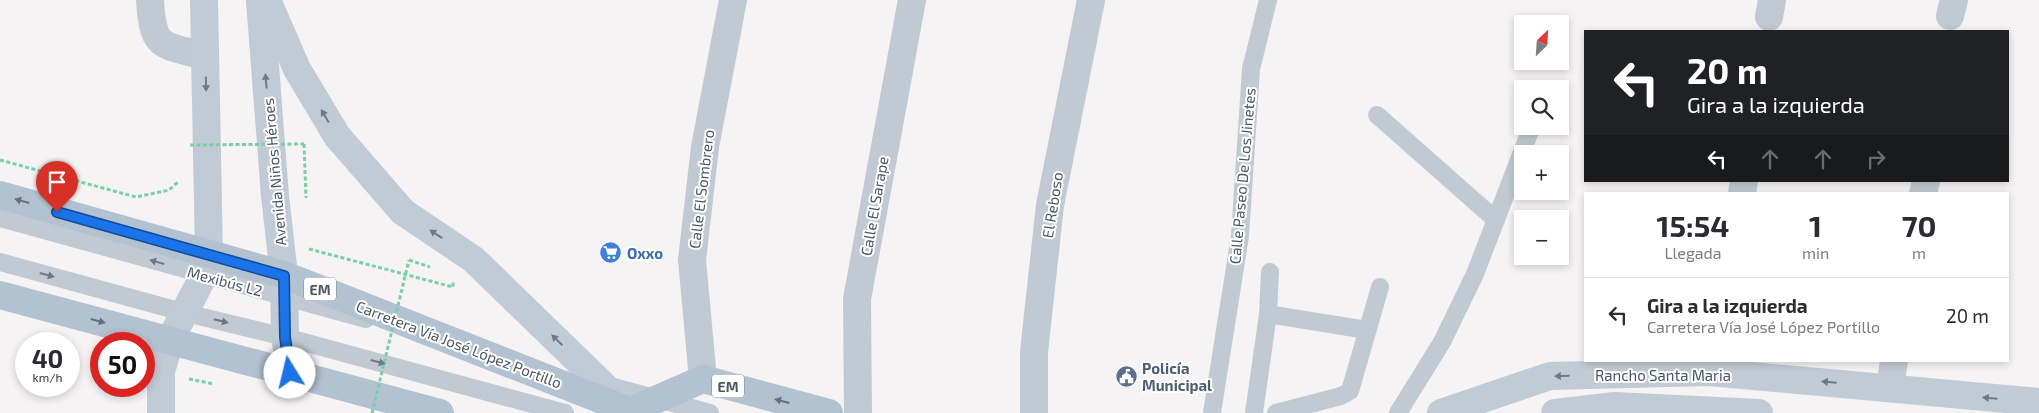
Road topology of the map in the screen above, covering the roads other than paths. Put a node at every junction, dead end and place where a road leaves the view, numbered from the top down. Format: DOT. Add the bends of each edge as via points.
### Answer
graph roads {
  1 [pos="150,0"];
  2 [pos="204,0"];
  3 [pos="260,0"];
  4 [pos="267,0"];
  5 [pos="733,0"];
  6 [pos="912,0"];
  7 [pos="1090,0"];
  8 [pos="1268,0"];
  9 [pos="205,56"];
  10 [pos="1377,115"];
  11 [pos="1529,135"];
  12 [pos="0,195"];
  13 [pos="0,218"];
  14 [pos="1496,220"];
  15 [pos="0,262"];
  16 [pos="207,265"];
  17 [pos="1270,272"];
  18 [pos="285,286"];
  19 [pos="1380,287"];
  20 [pos="0,295"];
  21 [pos="186,312"];
  22 [pos="1268,314"];
  23 [pos="1368,330"];
  24 [pos="285,337"];
  25 [pos="170,340"];
  26 [pos="1894,362"];
  27 [pos="1710,367"];
  28 [pos="290,373"];
  29 [pos="703,379"];
  30 [pos="1890,388"];
  31 [pos="2039,402"];
  32 [pos="402,408"];
  33 [pos="630,411"];
  34 [pos="161,413"];
  35 [pos="440,413"];
  36 [pos="566,413"];
  37 [pos="710,413"];
  38 [pos="829,413"];
  39 [pos="858,413"];
  40 [pos="1034,413"];
  41 [pos="1212,413"];
  42 [pos="1254,413"];
  43 [pos="1276,413"];
  44 [pos="1398,413"];
  45 [pos="1441,413"];
  46 [pos="1555,413"];
  47 [pos="1759,413"];
  1 -- 9 [label="street" via="156,38 167,45"];
  2 -- 9 [label="main road"];
  18 -- 3 [label="main road, Avenida Niños Héroes, one-way"];
  33 -- 4 [label="main road, one-way" via="473,259 403,212 337,136 297,69"];
  5 -- 29 [label="street, Calle El Sombrero" via="704,147 692,260"];
  6 -- 39 [label="street, Calle El Sarape" via="857,299"];
  7 -- 40 [label="street, El Reboso" via="1050,205 1034,352"];
  8 -- 41 [label="lane, Calle Paseo De Los Jinetes" via="1250,69 1240,236"];
  9 -- 16 [label="main road, one-way"];
  10 -- 14 [label="lane"];
  11 -- 14 [label="lane"];
  16 -- 12 [label="main road, Carretera Vía José López Portillo / EM, one-way"];
  16 -- 13 [label="lane, Mexibús L2, one-way"];
  14 -- 44 [label="lane" via="1475,274 1442,342"];
  15 -- 21 [label="lane, one-way"];
  16 -- 18 [label="main road, Carretera Vía José López Portillo / EM"];
  16 -- 21 [label="main road"];
  17 -- 22 [label="lane"];
  18 -- 24 [label="main road, Avenida Niños Héroes"];
  18 -- 33 [label="main road, Carretera Vía José López Portillo / EM"];
  18 -- 37 [label="lane"];
  19 -- 23 [label="lane"];
  20 -- 25 [label="main road, one-way"];
  21 -- 24 [label="lane, one-way"];
  21 -- 25 [label="main road"];
  22 -- 23 [label="lane"];
  22 -- 42 [label="lane"];
  23 -- 43 [label="lane" via="1350,391"];
  24 -- 28 [label="main road, Avenida Niños Héroes"];
  24 -- 36 [label="lane, one-way"];
  25 -- 28 [label="main road"];
  25 -- 34 [label="main road" via="161,372"];
  26 -- 30 [label="street"];
  30 -- 27 [label="main road, Rancho Santa Maria, one-way"];
  27 -- 45 [label="main road, Rancho Santa Maria, one-way" via="1550,376"];
  28 -- 32 [label="main road"];
  29 -- 33 [label="main road, EM"];
  38 -- 29 [label="main road, EM, one-way"];
  31 -- 30 [label="main road, Rancho Santa Maria, one-way"];
  32 -- 35 [label="main road"];
  46 -- 47 [label="main road, Rancho Santa Maria" via="1614,406"];
}
